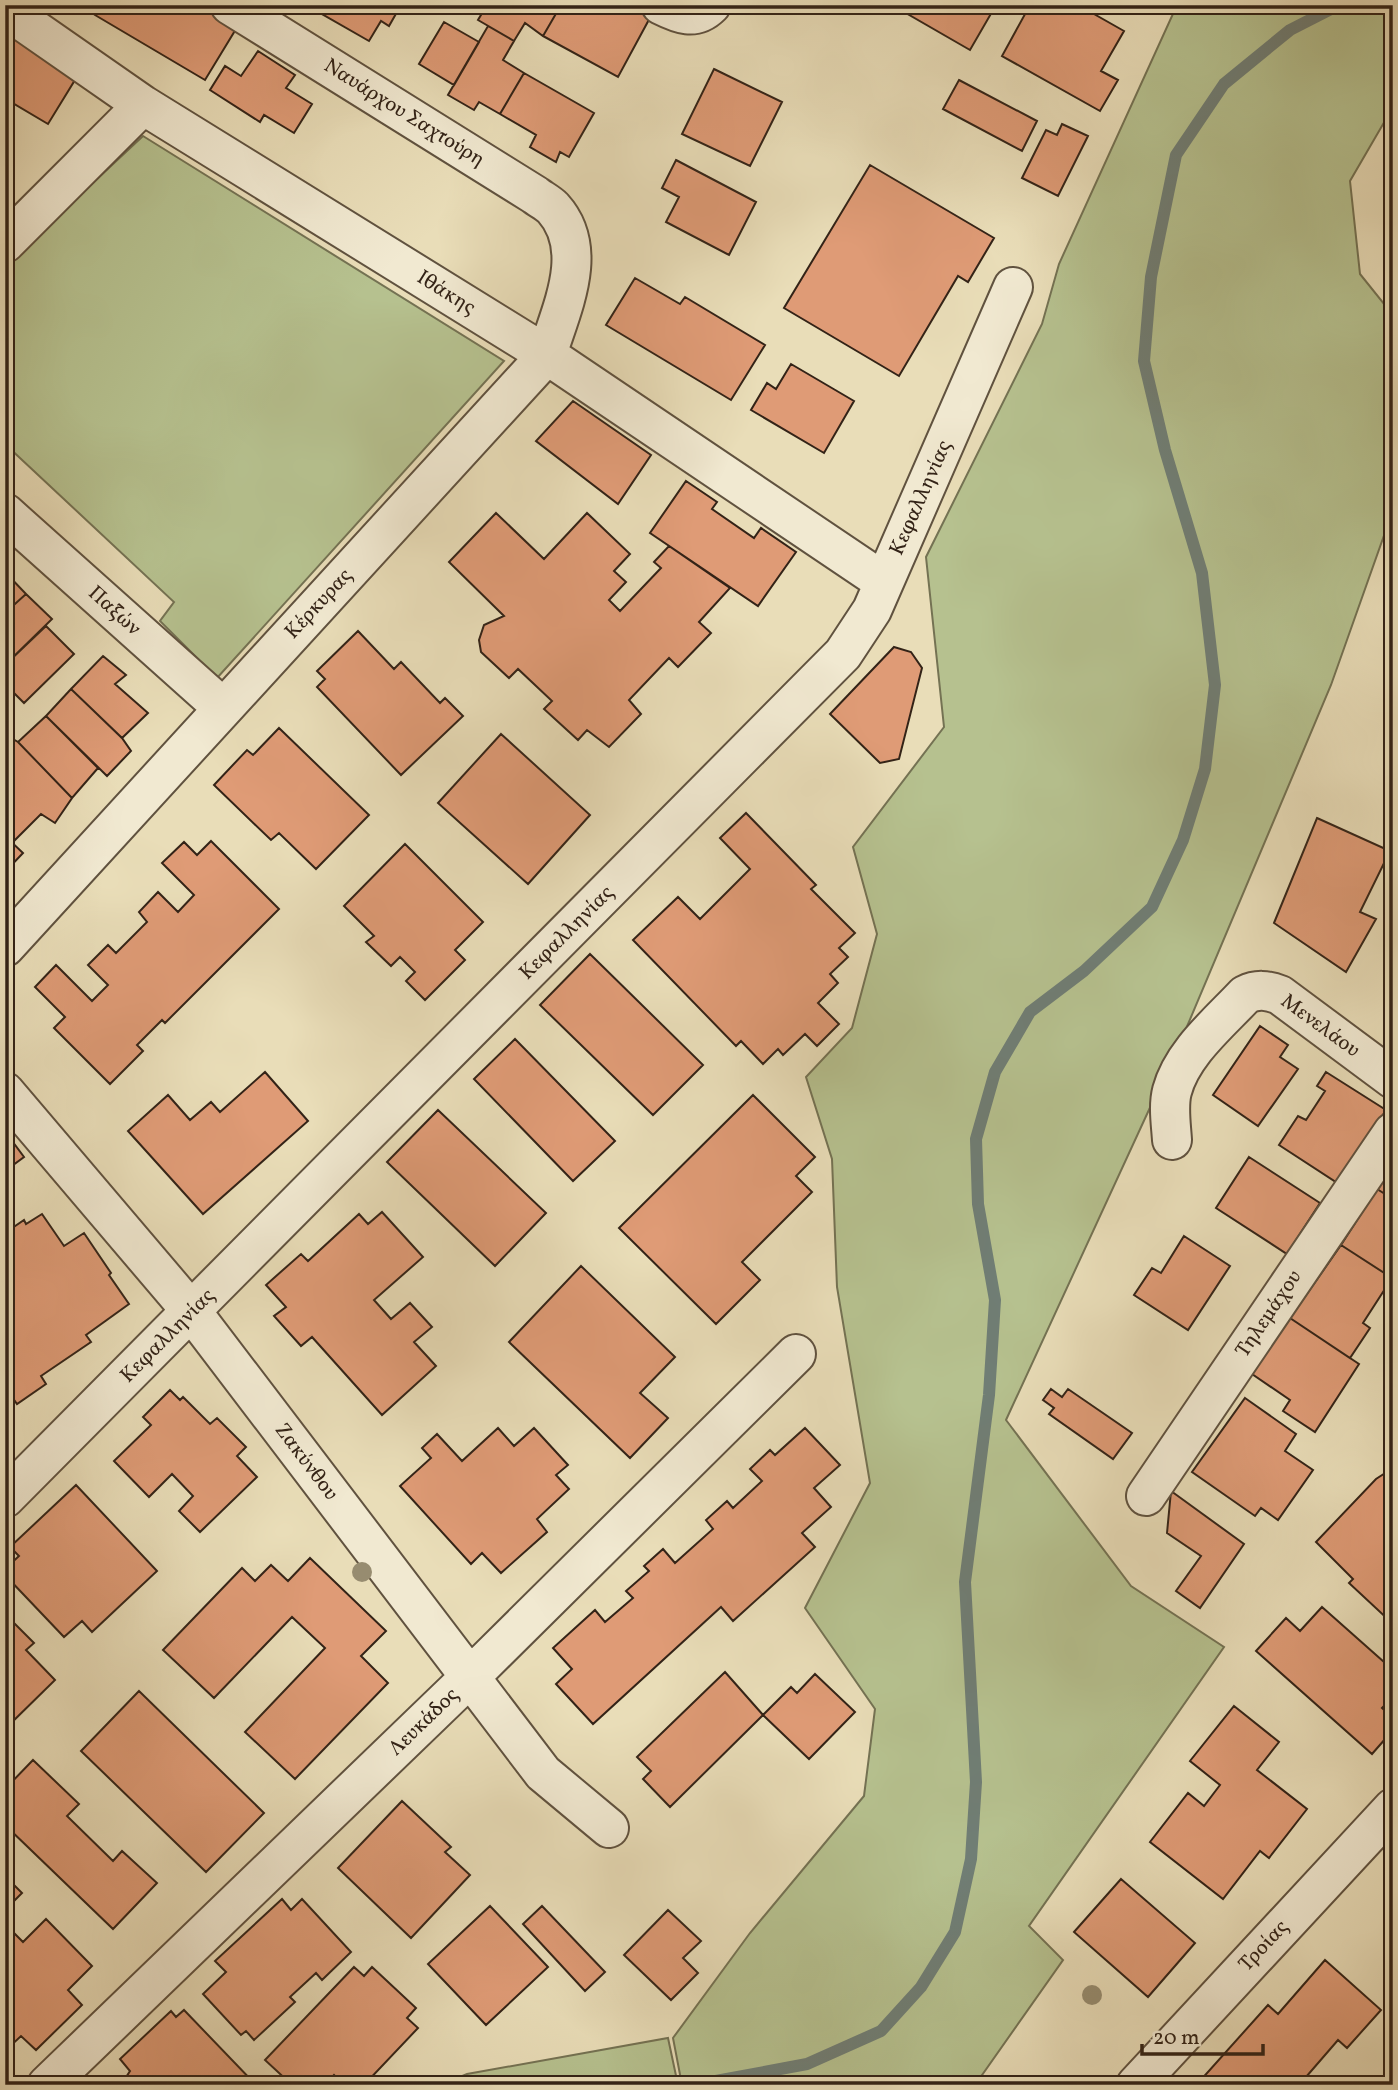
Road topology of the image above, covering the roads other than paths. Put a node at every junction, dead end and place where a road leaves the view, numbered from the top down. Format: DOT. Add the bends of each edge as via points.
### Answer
graph roads {
  1 [pos="230,5"];
  2 [pos="661,5"];
  3 [pos="5,9"];
  4 [pos="706,9"];
  5 [pos="143,105"];
  6 [pos="568,232"];
  7 [pos="5,243"];
  8 [pos="1013,287"];
  9 [pos="547,355"];
  10 [pos="5,513"];
  11 [pos="884,582"];
  12 [pos="223,708"];
  13 [pos="5,947"];
  14 [pos="1393,1079"];
  15 [pos="5,1092"];
  16 [pos="1393,1132"];
  17 [pos="1172,1140"];
  18 [pos="192,1311"];
  19 [pos="796,1354"];
  20 [pos="1146,1496"];
  21 [pos="5,1498"];
  22 [pos="470,1678"];
  23 [pos="1393,1808"];
  24 [pos="609,1828"];
  25 [pos="47,2085"];
  26 [pos="1136,2085"];
  1 -- 6 [label="street, Ναυάρχου Σαχτούρη" via="535,195 553,208"];
  2 -- 4 [label="street" via="691,16"];
  3 -- 5 [label="street, Ιθάκης"];
  5 -- 7 [label="street"];
  5 -- 9 [label="street, Ιθάκης"];
  6 -- 9 [label="street, Κέρκυρας" via="572,269"];
  8 -- 11 [label="street, Κεφαλληνίας"];
  9 -- 11 [label="street, Ιθάκης"];
  9 -- 12 [label="street, Κέρκυρας"];
  10 -- 12 [label="street, Παξών"];
  11 -- 18 [label="street, Κεφαλληνίας" via="843,654"];
  12 -- 13 [label="street, Κέρκυρας"];
  14 -- 17 [label="street, Μενελάου" via="1280,995 1252,992 1195,1048 1177,1078 1170,1105"];
  15 -- 18 [label="street, Ζακύνθου"];
  16 -- 20 [label="street, Τηλεμάχου"];
  18 -- 21 [label="street, Κεφαλληνίας"];
  18 -- 22 [label="street, Ζακύνθου"];
  19 -- 22 [label="street, Λευκάδος"];
  22 -- 24 [label="street, Ζακύνθου" via="543,1773"];
  22 -- 25 [label="street, Λευκάδος"];
  23 -- 26 [label="street, Τροίας"];
}
